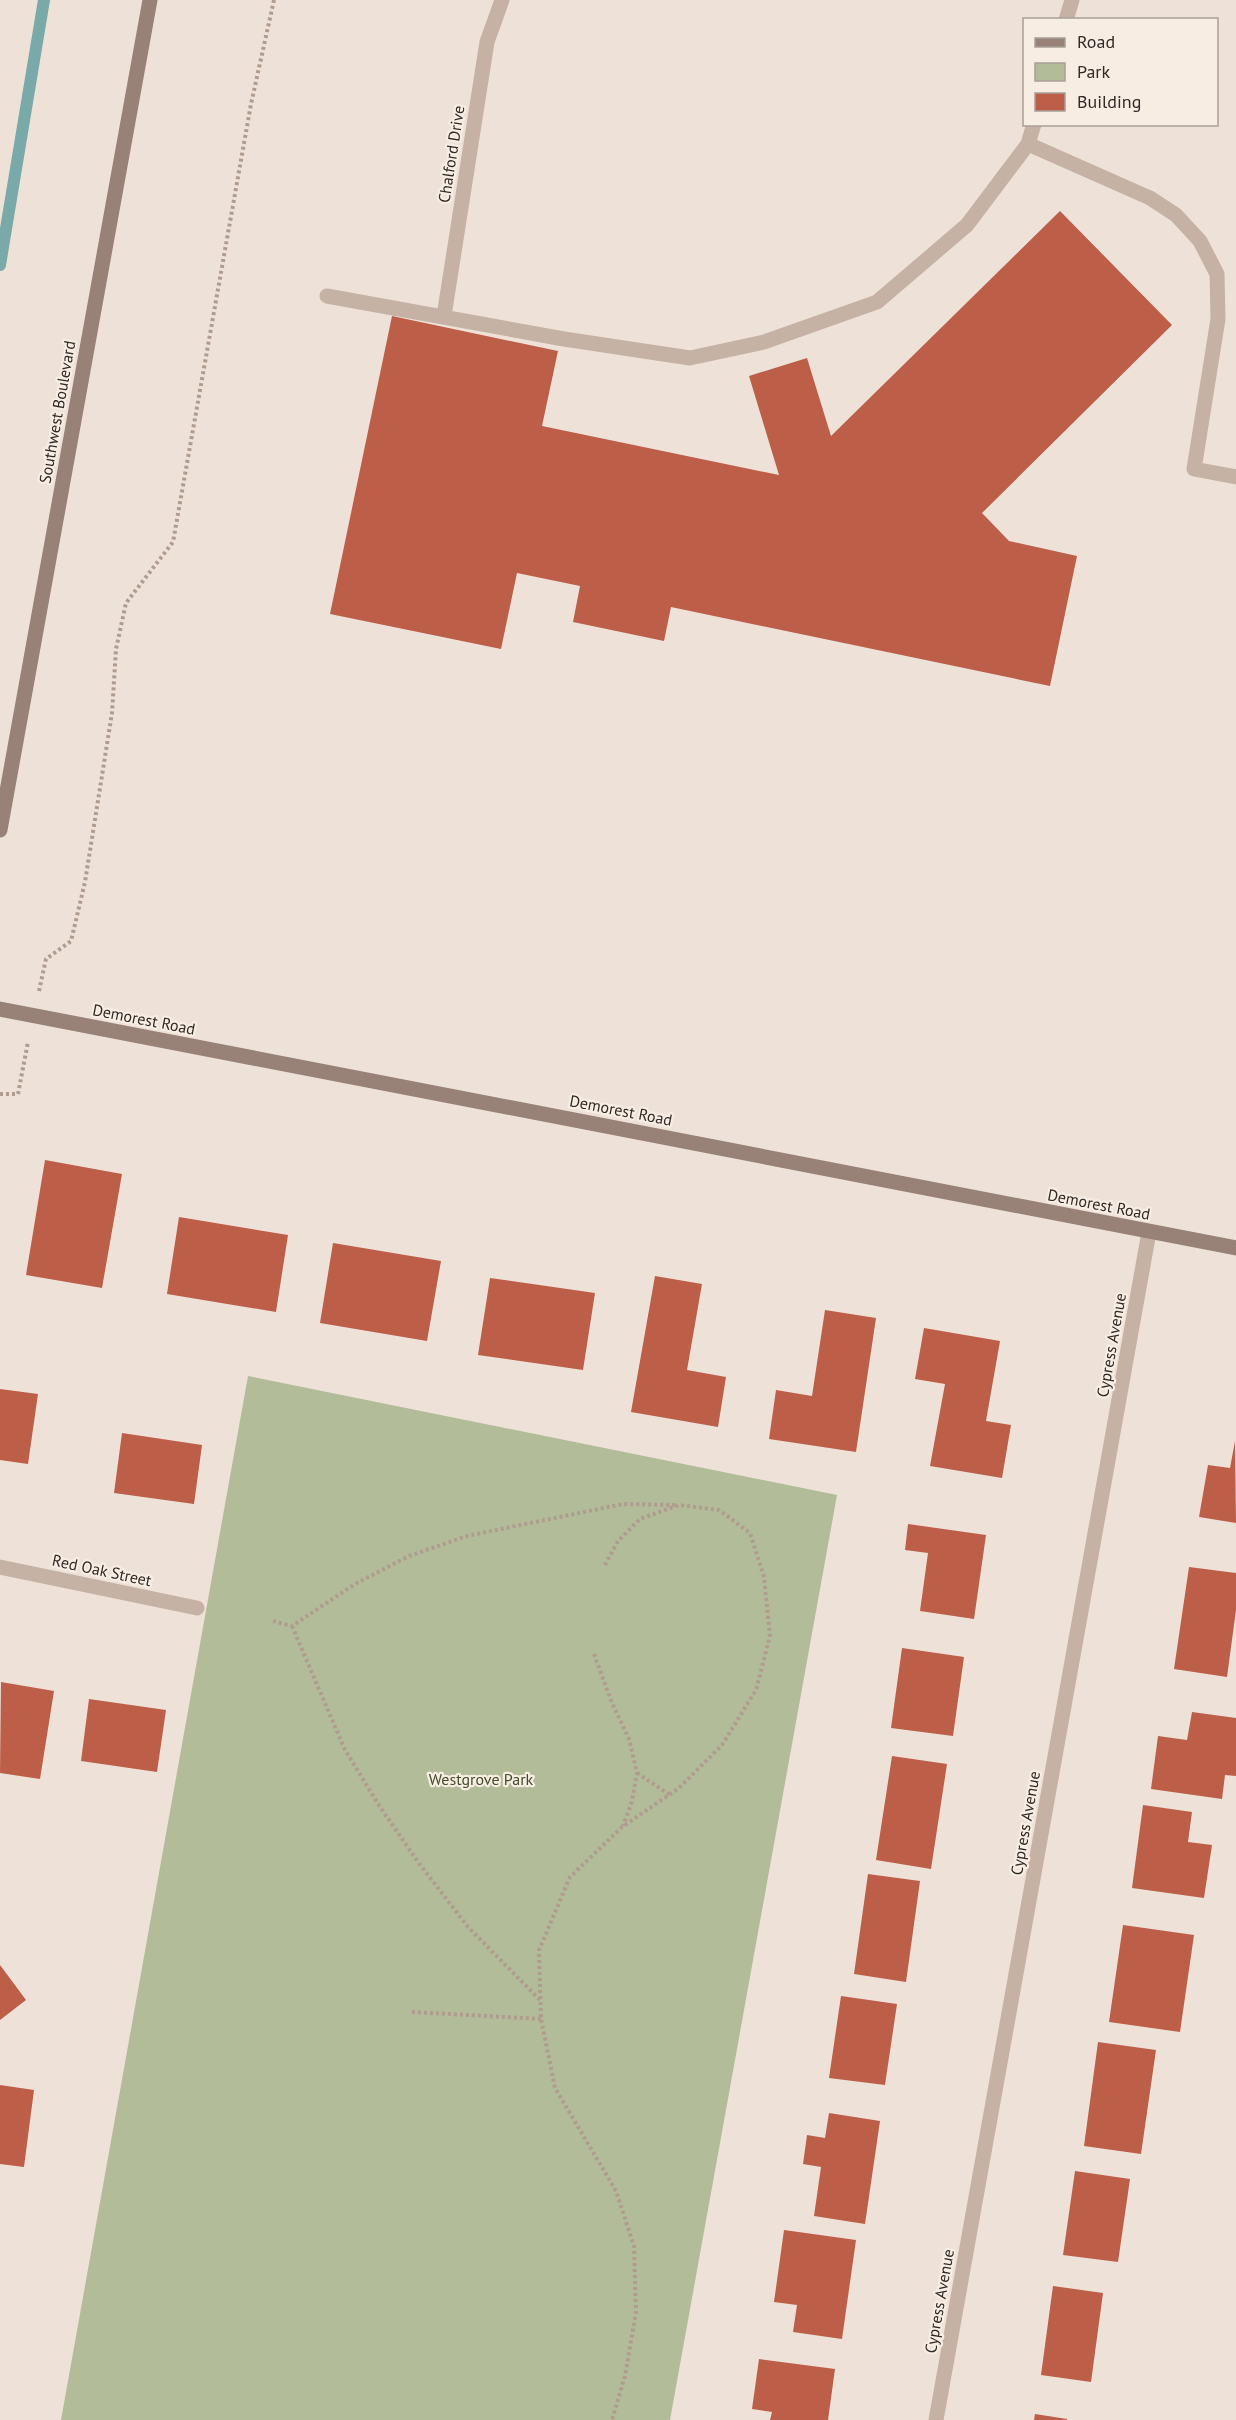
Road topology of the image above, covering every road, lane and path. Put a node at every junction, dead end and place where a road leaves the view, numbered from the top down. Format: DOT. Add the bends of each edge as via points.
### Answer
graph roads {
  1 [pos="150,0"];
  2 [pos="274,0"];
  3 [pos="502,0"];
  4 [pos="1072,0"];
  5 [pos="1067,18"];
  6 [pos="1033,126"];
  7 [pos="1028,144"];
  8 [pos="327,296"];
  9 [pos="444,316"];
  10 [pos="1236,477"];
  11 [pos="0,830"];
  12 [pos="0,1009"];
  13 [pos="34,1016"];
  14 [pos="0,1094"];
  15 [pos="1149,1232"];
  16 [pos="1236,1248"];
  17 [pos="679,1505"];
  18 [pos="605,1565"];
  19 [pos="0,1568"];
  20 [pos="197,1608"];
  21 [pos="273,1621"];
  22 [pos="292,1626"];
  23 [pos="594,1654"];
  24 [pos="637,1773"];
  25 [pos="670,1795"];
  26 [pos="622,1827"];
  27 [pos="541,2001"];
  28 [pos="412,2012"];
  29 [pos="541,2019"];
  30 [pos="612,2420"];
  31 [pos="936,2420"];
  1 -- 11 [label="street, Southwest Boulevard"];
  2 -- 13 [label="path" via="249,115 173,542 126,603 116,650 112,713 85,882 71,941 46,959"];
  3 -- 9 [label="street, Chalford Drive" via="487,42"];
  4 -- 5 [label="street"];
  6 -- 7 [label="street"];
  7 -- 9 [label="street" via="967,225 877,302 764,342 690,358"];
  7 -- 10 [label="street" via="1150,198 1176,215 1200,241 1217,274 1218,319 1194,469"];
  8 -- 9 [label="street"];
  12 -- 13 [label="street, Demorest Road"];
  13 -- 14 [label="path" via="18,1094"];
  13 -- 15 [label="street, Demorest Road"];
  15 -- 16 [label="street, Demorest Road"];
  15 -- 31 [label="street, Cypress Avenue"];
  17 -- 18 [label="path" via="640,1519 618,1541"];
  17 -- 22 [label="path" via="623,1504 466,1536 409,1556 355,1584"];
  17 -- 25 [label="path" via="718,1510 750,1533 764,1577 770,1636 756,1690 722,1745"];
  19 -- 20 [label="street, Red Oak Street"];
  21 -- 22 [label="path"];
  22 -- 27 [label="path" via="345,1750 380,1807 468,1927"];
  23 -- 24 [label="path" via="629,1739"];
  24 -- 25 [label="path"];
  24 -- 26 [label="path"];
  25 -- 26 [label="path"];
  26 -- 27 [label="path" via="570,1877 539,1950"];
  27 -- 29 [label="path"];
  28 -- 29 [label="path"];
  29 -- 30 [label="path" via="555,2088 616,2192 633,2246 636,2312 625,2376"];
}
